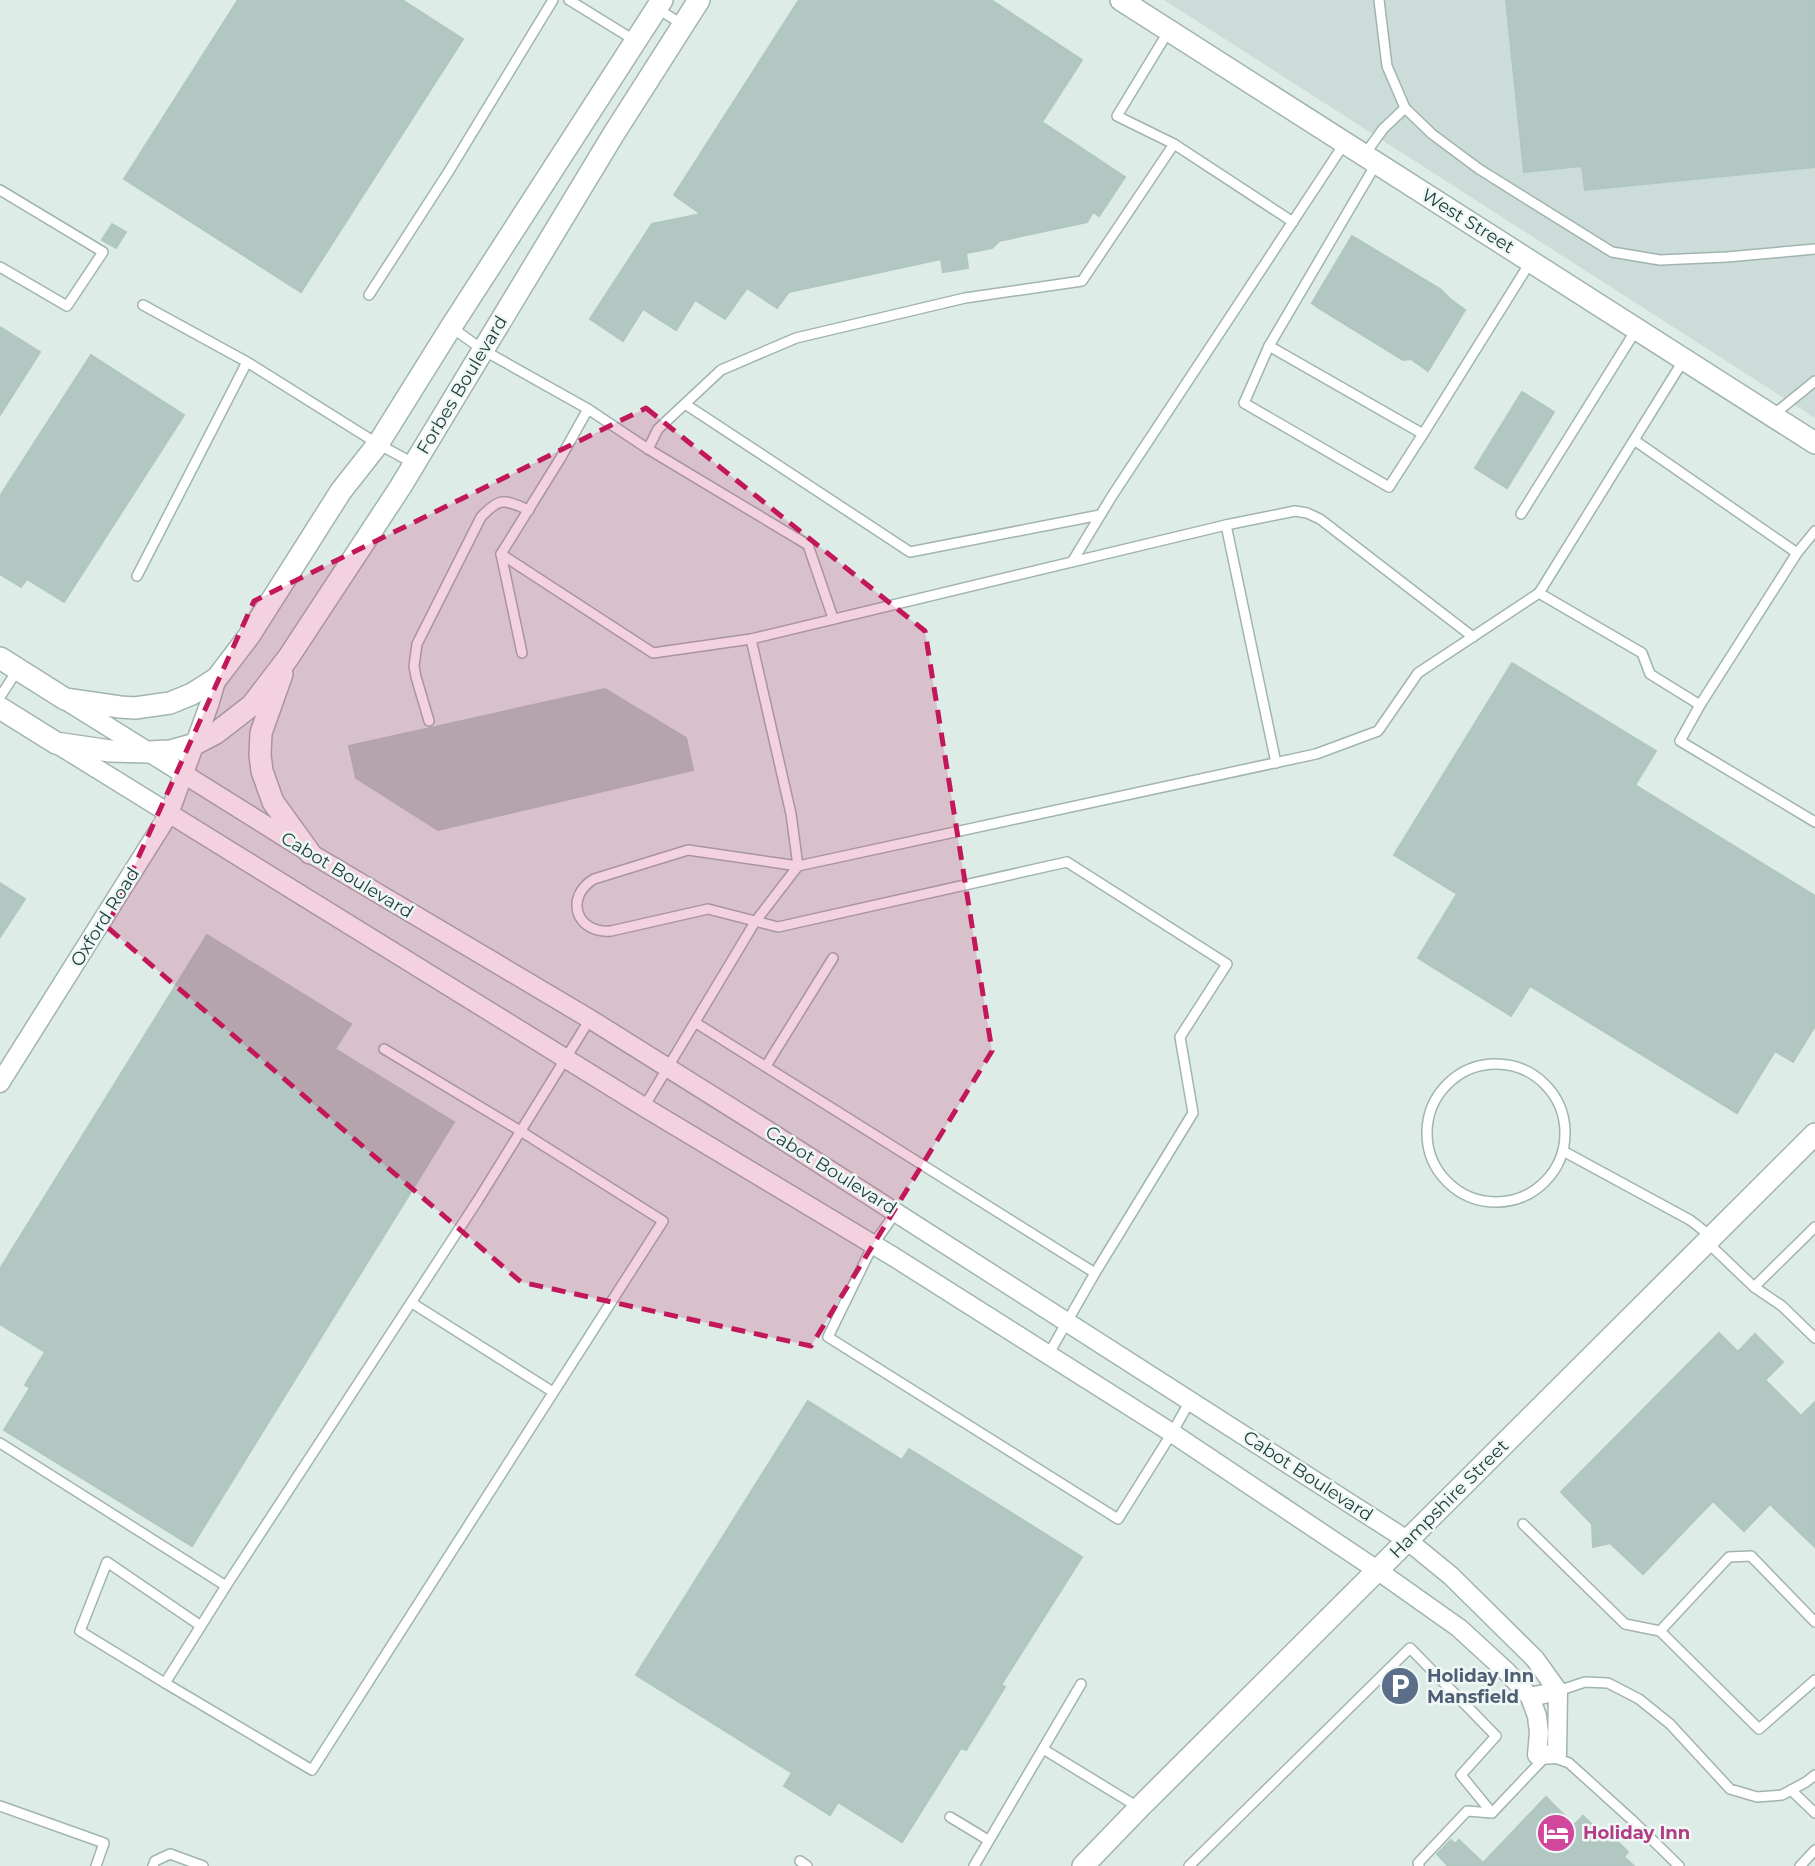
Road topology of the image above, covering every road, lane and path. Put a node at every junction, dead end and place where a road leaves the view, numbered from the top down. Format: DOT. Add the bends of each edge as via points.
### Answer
graph roads {
  1 [pos="553,0"];
  2 [pos="569,0"];
  3 [pos="699,0"];
  4 [pos="1121,0"];
  5 [pos="1379,0"];
  6 [pos="659,4"];
  7 [pos="683,25"];
  8 [pos="1169,30"];
  9 [pos="636,41"];
  10 [pos="1405,108"];
  11 [pos="1345,143"];
  12 [pos="1174,144"];
  13 [pos="1371,159"];
  14 [pos="0,190"];
  15 [pos="1293,222"];
  16 [pos="1815,249"];
  17 [pos="1531,261"];
  18 [pos="0,267"];
  19 [pos="369,295"];
  20 [pos="143,306"];
  21 [pos="451,327"];
  22 [pos="1637,328"];
  23 [pos="1269,346"];
  24 [pos="483,350"];
  25 [pos="1684,359"];
  26 [pos="247,362"];
  27 [pos="1815,381"];
  28 [pos="685,404"];
  29 [pos="588,409"];
  30 [pos="1772,415"];
  31 [pos="1423,434"];
  32 [pos="1634,440"];
  33 [pos="1815,443"];
  34 [pos="378,444"];
  35 [pos="648,449"];
  36 [pos="414,464"];
  37 [pos="529,510"];
  38 [pos="1521,514"];
  39 [pos="1100,515"];
  40 [pos="1226,525"];
  41 [pos="1815,531"];
  42 [pos="1797,553"];
  43 [pos="501,554"];
  44 [pos="1072,562"];
  45 [pos="137,576"];
  46 [pos="1539,593"];
  47 [pos="833,618"];
  48 [pos="1473,637"];
  49 [pos="751,639"];
  50 [pos="522,653"];
  51 [pos="288,658"];
  52 [pos="9,664"];
  53 [pos="217,678"];
  54 [pos="0,697"];
  55 [pos="65,699"];
  56 [pos="1700,705"];
  57 [pos="0,708"];
  58 [pos="429,721"];
  59 [pos="56,743"];
  60 [pos="195,744"];
  61 [pos="148,752"];
  62 [pos="1276,763"];
  63 [pos="184,775"];
  64 [pos="169,814"];
  65 [pos="1815,822"];
  66 [pos="310,853"];
  67 [pos="798,866"];
  68 [pos="755,922"];
  69 [pos="833,958"];
  70 [pos="590,1019"];
  71 [pos="696,1023"];
  72 [pos="384,1049"];
  73 [pos="566,1059"];
  74 [pos="766,1066"];
  75 [pos="668,1068"];
  76 [pos="0,1083"];
  77 [pos="643,1107"];
  78 [pos="522,1132"];
  79 [pos="1815,1134"];
  80 [pos="1563,1151"];
  81 [pos="897,1212"];
  82 [pos="1815,1227"];
  83 [pos="1709,1239"];
  84 [pos="873,1245"];
  85 [pos="1096,1273"];
  86 [pos="1754,1287"];
  87 [pos="412,1303"];
  88 [pos="1067,1321"];
  89 [pos="1815,1338"];
  90 [pos="1048,1355"];
  91 [pos="554,1392"];
  92 [pos="1190,1401"];
  93 [pos="1172,1433"];
  94 [pos="0,1443"];
  95 [pos="1523,1524"];
  96 [pos="1407,1540"];
  97 [pos="1377,1570"];
  98 [pos="226,1586"];
  99 [pos="1815,1622"];
  100 [pos="201,1626"];
  101 [pos="1660,1631"];
  102 [pos="1815,1680"];
  103 [pos="164,1683"];
  104 [pos="1081,1684"];
  105 [pos="1558,1691"];
  106 [pos="1530,1697"];
  107 [pos="1043,1749"];
  108 [pos="1547,1755"];
  109 [pos="1815,1774"];
  110 [pos="1791,1790"];
  111 [pos="0,1806"];
  112 [pos="1139,1808"];
  113 [pos="1492,1813"];
  114 [pos="1815,1813"];
  115 [pos="950,1817"];
  116 [pos="988,1840"];
  117 [pos="1815,1850"];
  118 [pos="96,1866"];
  119 [pos="153,1866"];
  120 [pos="203,1866"];
  121 [pos="974,1866"];
  122 [pos="1083,1866"];
  123 [pos="1189,1866"];
  124 [pos="1419,1866"];
  125 [pos="1679,1866"];
  126 [pos="1800,1866"];
  1 -- 19 [label="lane"];
  2 -- 9 [label="lane"];
  3 -- 7 [label="street, Forbes Boulevard"];
  4 -- 8 [label="street, West Street"];
  5 -- 10 [label="lane" via="1387,66"];
  6 -- 7 [label="lane"];
  6 -- 9 [label="street"];
  7 -- 24 [label="street, Forbes Boulevard"];
  8 -- 11 [label="street, West Street"];
  8 -- 12 [label="lane" via="1117,116"];
  9 -- 21 [label="street"];
  10 -- 13 [label="lane" via="1383,130"];
  10 -- 16 [label="lane" via="1479,169 1612,252 1660,260"];
  11 -- 13 [label="street, West Street"];
  11 -- 15 [label="lane"];
  12 -- 15 [label="lane"];
  12 -- 28 [label="lane" via="1082,281 965,298 796,338 721,370"];
  13 -- 17 [label="street, West Street"];
  13 -- 23 [label="lane"];
  14 -- 18 [label="lane" via="103,252 67,306"];
  15 -- 39 [label="lane"];
  17 -- 22 [label="street, West Street"];
  17 -- 31 [label="lane"];
  20 -- 26 [label="lane"];
  21 -- 24 [label="lane"];
  21 -- 34 [label="street"];
  22 -- 25 [label="street, West Street"];
  22 -- 38 [label="lane"];
  23 -- 31 [label="lane"];
  23 -- 31 [label="lane" via="1244,403 1389,487"];
  24 -- 29 [label="lane"];
  24 -- 36 [label="street, Forbes Boulevard"];
  25 -- 30 [label="street, West Street"];
  25 -- 32 [label="lane"];
  26 -- 34 [label="lane"];
  26 -- 45 [label="lane"];
  27 -- 30 [label="lane"];
  28 -- 35 [label="lane" via="658,429"];
  28 -- 39 [label="lane" via="910,552"];
  29 -- 35 [label="lane"];
  29 -- 37 [label="lane"];
  30 -- 33 [label="street, West Street"];
  32 -- 42 [label="lane"];
  32 -- 46 [label="lane"];
  34 -- 36 [label="lane"];
  34 -- 53 [label="street" via="341,491"];
  35 -- 47 [label="lane" via="808,545"];
  36 -- 51 [label="street, Forbes Boulevard"];
  37 -- 43 [label="lane"];
  37 -- 58 [label="lane" via="506,501 493,504 481,517 417,645 414,666"];
  39 -- 44 [label="lane"];
  40 -- 44 [label="lane"];
  40 -- 48 [label="lane" via="1295,511 1307,513"];
  40 -- 62 [label="lane"];
  41 -- 42 [label="lane"];
  42 -- 56 [label="lane"];
  43 -- 49 [label="lane" via="653,653"];
  43 -- 50 [label="lane"];
  44 -- 47 [label="lane"];
  46 -- 48 [label="lane"];
  46 -- 56 [label="lane" via="1642,653 1650,674"];
  47 -- 49 [label="lane"];
  48 -- 62 [label="lane" via="1418,673 1378,731"];
  49 -- 67 [label="lane" via="791,814"];
  51 -- 60 [label="street, Forbes Boulevard" via="252,705"];
  51 -- 66 [label="street" via="261,733 260,755 274,802"];
  52 -- 54 [label="lane"];
  52 -- 55 [label="street"];
  53 -- 55 [label="street" via="192,694 154,706 120,707"];
  53 -- 60 [label="street"];
  55 -- 61 [label="street, Cabot Boulevard"];
  56 -- 65 [label="lane" via="1681,741"];
  57 -- 59 [label="street, Forbes Boulevard"];
  59 -- 61 [label="street, Forbes Boulevard"];
  59 -- 64 [label="street"];
  60 -- 61 [label="street, Forbes Boulevard"];
  60 -- 63 [label="street, Oxford Road"];
  61 -- 63 [label="street, Cabot Boulevard"];
  62 -- 67 [label="lane"];
  63 -- 64 [label="street, Oxford Road"];
  63 -- 66 [label="street, Cabot Boulevard"];
  64 -- 73 [label="street"];
  64 -- 76 [label="street, Oxford Road"];
  66 -- 70 [label="street, Cabot Boulevard"];
  67 -- 68 [label="lane"];
  67 -- 68 [label="lane" via="688,850 594,879 577,899 585,925 602,932 708,909"];
  68 -- 71 [label="lane"];
  68 -- 85 [label="lane" via="778,927 1067,862 1227,964 1180,1037 1193,1113"];
  69 -- 74 [label="lane"];
  70 -- 73 [label="lane"];
  70 -- 75 [label="street, Cabot Boulevard"];
  71 -- 74 [label="lane"];
  71 -- 75 [label="lane"];
  72 -- 78 [label="lane"];
  73 -- 77 [label="street"];
  73 -- 78 [label="lane"];
  74 -- 85 [label="lane"];
  75 -- 77 [label="lane"];
  75 -- 81 [label="street, Cabot Boulevard"];
  77 -- 84 [label="street"];
  78 -- 87 [label="lane"];
  78 -- 91 [label="lane" via="663,1221"];
  79 -- 83 [label="street, Hampshire Street"];
  80 -- 80 [label="lane" via="1565,1134 1556,1100 1546,1086 1517,1068 1482,1066 1466,1071 1451,1080 1431,1108 1427,1142 1432,1159 1440,1174 1466,1196 1500,1202 1533,1192 1546,1181"];
  80 -- 83 [label="lane" via="1690,1220"];
  81 -- 84 [label="lane"];
  81 -- 88 [label="street, Cabot Boulevard"];
  82 -- 86 [label="lane"];
  83 -- 86 [label="lane"];
  83 -- 96 [label="street, Hampshire Street"];
  84 -- 90 [label="street"];
  84 -- 93 [label="lane" via="828,1337 840,1345 1118,1519"];
  85 -- 88 [label="lane"];
  86 -- 89 [label="lane" via="1783,1306"];
  87 -- 91 [label="lane"];
  87 -- 98 [label="lane"];
  88 -- 90 [label="lane"];
  88 -- 92 [label="street, Cabot Boulevard"];
  90 -- 93 [label="street"];
  91 -- 103 [label="lane" via="312,1770"];
  92 -- 93 [label="lane"];
  92 -- 96 [label="street, Cabot Boulevard"];
  93 -- 97 [label="street"];
  94 -- 98 [label="lane"];
  95 -- 101 [label="lane" via="1625,1624"];
  96 -- 97 [label="street, Hampshire Street"];
  96 -- 105 [label="street, Cabot Boulevard" via="1535,1658"];
  97 -- 106 [label="street" via="1459,1628"];
  97 -- 112 [label="street, Hampshire Street"];
  98 -- 100 [label="lane"];
  99 -- 101 [label="lane" via="1751,1556 1729,1557"];
  100 -- 103 [label="lane"];
  100 -- 103 [label="lane" via="107,1562 80,1631"];
  101 -- 102 [label="lane" via="1759,1729"];
  104 -- 107 [label="lane"];
  105 -- 106 [label="street"];
  105 -- 108 [label="street" via="1557,1754"];
  105 -- 110 [label="lane" via="1585,1682 1608,1683 1639,1699 1670,1724 1730,1789 1757,1797"];
  106 -- 108 [label="street" via="1537,1716 1537,1755"];
  107 -- 112 [label="lane"];
  107 -- 116 [label="lane"];
  108 -- 113 [label="lane"];
  108 -- 125 [label="lane" via="1569,1763"];
  109 -- 110 [label="lane"];
  110 -- 114 [label="lane"];
  111 -- 118 [label="lane" via="104,1843"];
  112 -- 122 [label="street, Hampshire Street"];
  113 -- 123 [label="lane" via="1461,1775 1496,1736 1410,1648"];
  113 -- 124 [label="lane" via="1466,1811"];
  115 -- 116 [label="lane"];
  116 -- 121 [label="lane"];
  117 -- 126 [label="lane"];
  119 -- 120 [label="lane" via="170,1854"];
}
